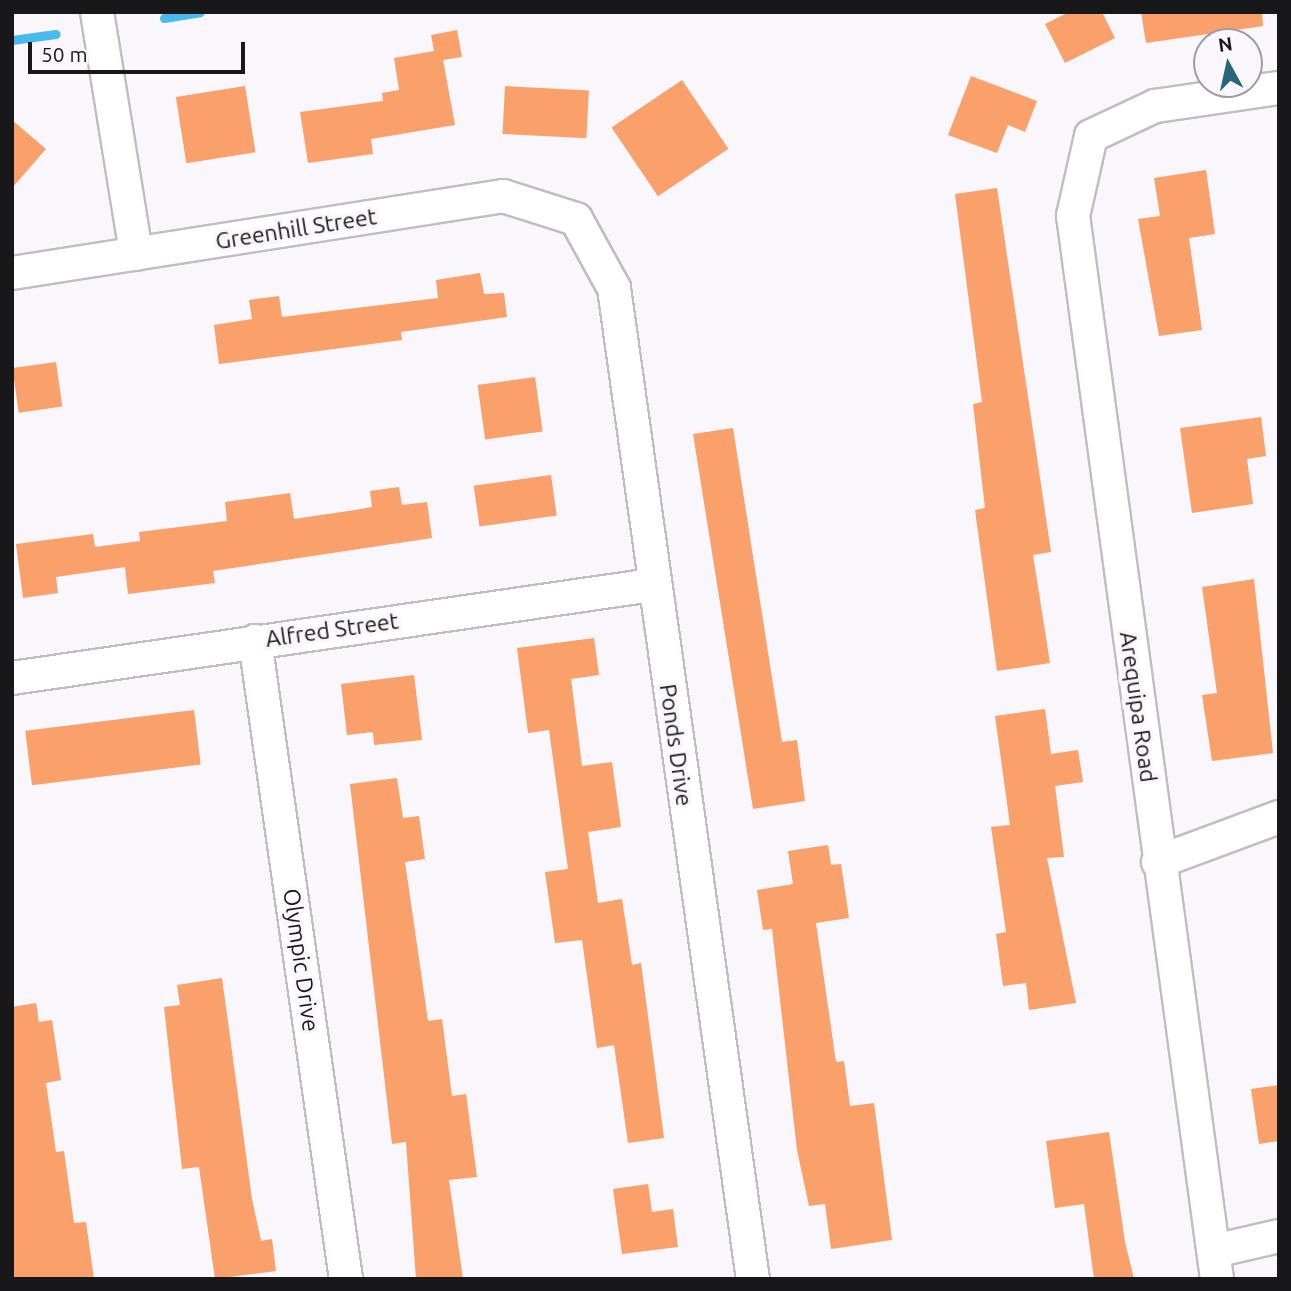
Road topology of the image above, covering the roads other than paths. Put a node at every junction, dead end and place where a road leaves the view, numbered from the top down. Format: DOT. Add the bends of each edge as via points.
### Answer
graph roads {
  1 [pos="97,12"];
  2 [pos="1279,88"];
  3 [pos="576,219"];
  4 [pos="136,254"];
  5 [pos="12,272"];
  6 [pos="652,585"];
  7 [pos="255,641"];
  8 [pos="12,678"];
  9 [pos="1279,817"];
  10 [pos="1158,862"];
  11 [pos="1279,1236"];
  12 [pos="1215,1265"];
  13 [pos="346,1279"];
  14 [pos="753,1279"];
  1 -- 4 [label="street"];
  2 -- 10 [label="street, Arequipa Road" via="1155,106 1091,136 1073,216"];
  3 -- 4 [label="street, Greenhill Street" via="503,196"];
  3 -- 6 [label="street, Ponds Drive" via="614,288"];
  4 -- 5 [label="street, Greenhill Street"];
  6 -- 7 [label="street, Alfred Street"];
  6 -- 14 [label="street, Ponds Drive"];
  7 -- 8 [label="street, Alfred Street"];
  7 -- 13 [label="street, Olympic Drive"];
  9 -- 10 [label="street"];
  10 -- 12 [label="street, Arequipa Road"];
  11 -- 12 [label="street"];
}
